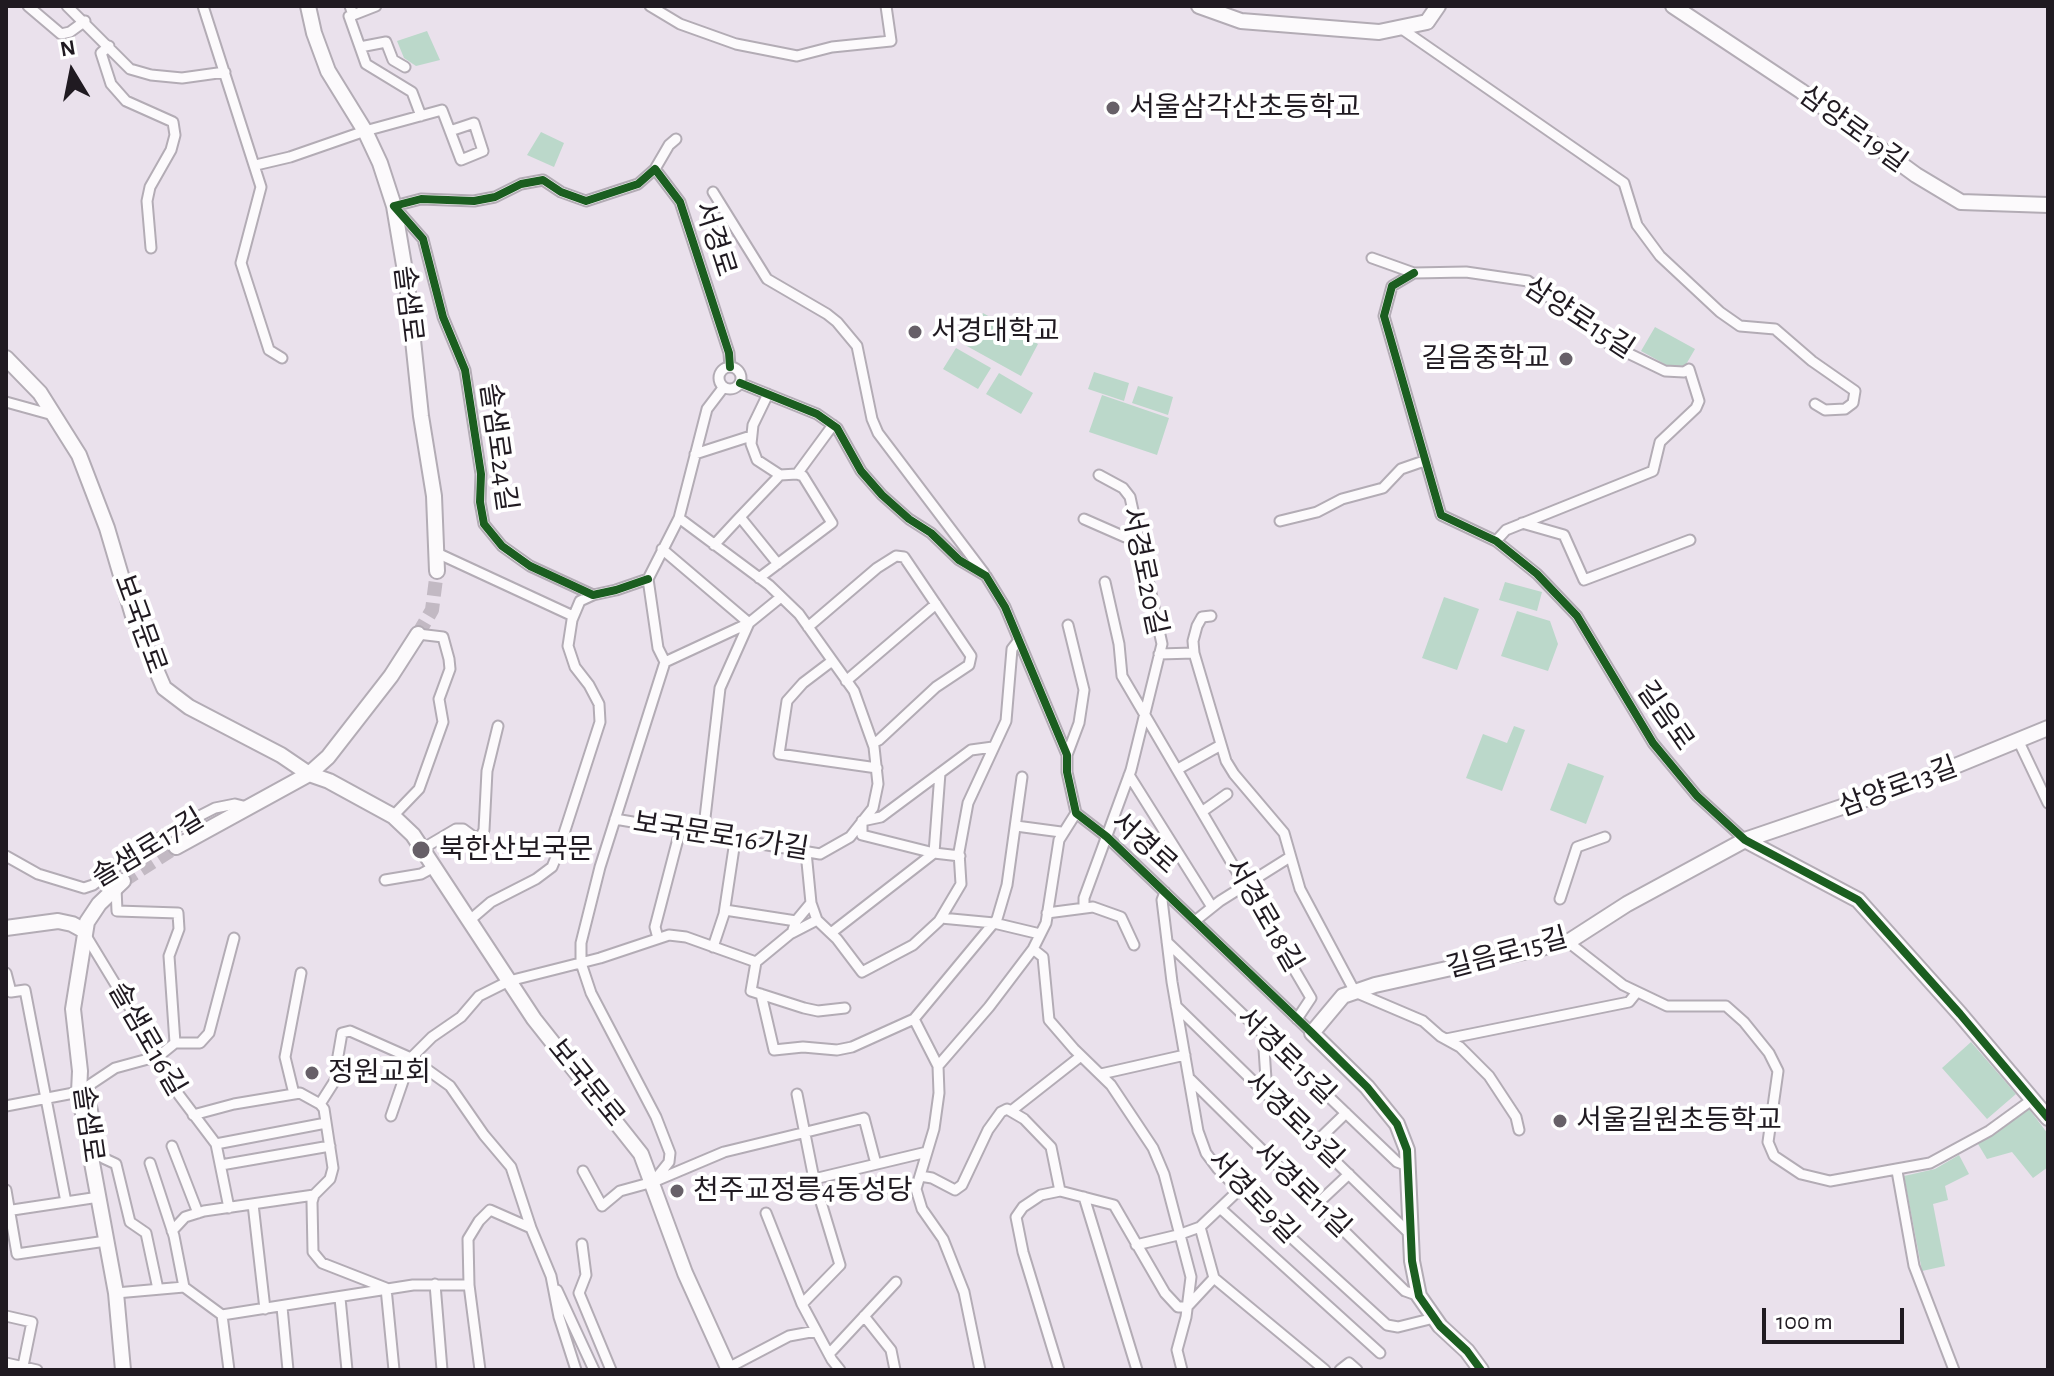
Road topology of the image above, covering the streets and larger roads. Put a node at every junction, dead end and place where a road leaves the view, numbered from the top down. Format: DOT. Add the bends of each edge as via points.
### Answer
graph roads {
  1 [pos="28,6"];
  2 [pos="67,6"];
  3 [pos="203,6"];
  4 [pos="308,6"];
  5 [pos="376,6"];
  6 [pos="650,6"];
  7 [pos="886,6"];
  8 [pos="1199,6"];
  9 [pos="1438,6"];
  10 [pos="1673,6"];
  11 [pos="351,10"];
  12 [pos="85,21"];
  13 [pos="1399,27"];
  14 [pos="109,46"];
  15 [pos="360,47"];
  16 [pos="405,67"];
  17 [pos="225,72"];
  18 [pos="421,116"];
  19 [pos="365,131"];
  20 [pos="450,131"];
  21 [pos="676,139"];
  22 [pos="256,165"];
  23 [pos="655,169"];
  24 [pos="713,192"];
  25 [pos="2048,205"];
  26 [pos="394,206"];
  27 [pos="151,248"];
  28 [pos="1372,258"];
  29 [pos="1414,273"];
  30 [pos="6,358"];
  31 [pos="282,358"];
  32 [pos="730,367"];
  33 [pos="740,383"];
  34 [pos="723,388"];
  35 [pos="768,394"];
  36 [pos="6,402"];
  37 [pos="1815,404"];
  38 [pos="56,416"];
  39 [pos="833,425"];
  40 [pos="751,436"];
  41 [pos="695,454"];
  42 [pos="1424,461"];
  43 [pos="797,474"];
  44 [pos="780,475"];
  45 [pos="1099,475"];
  46 [pos="740,517"];
  47 [pos="679,518"];
  48 [pos="1084,519"];
  49 [pos="1280,521"];
  50 [pos="1522,523"];
  51 [pos="1140,538"];
  52 [pos="1690,540"];
  53 [pos="1496,541"];
  54 [pos="714,545"];
  55 [pos="662,549"];
  56 [pos="437,553"];
  57 [pos="778,564"];
  58 [pos="437,571"];
  59 [pos="986,576"];
  60 [pos="759,578"];
  61 [pos="648,579"];
  62 [pos="1105,582"];
  63 [pos="593,595"];
  64 [pos="781,597"];
  65 [pos="936,604"];
  66 [pos="573,616"];
  67 [pos="1211,616"];
  68 [pos="749,623"];
  69 [pos="1068,625"];
  70 [pos="808,627"];
  71 [pos="418,634"];
  72 [pos="1019,640"];
  73 [pos="1194,653"];
  74 [pos="1159,654"];
  75 [pos="832,661"];
  76 [pos="665,662"];
  77 [pos="846,681"];
  78 [pos="1145,712"];
  79 [pos="498,726"];
  80 [pos="2048,728"];
  81 [pos="2018,740"];
  82 [pos="873,743"];
  83 [pos="1221,745"];
  84 [pos="993,747"];
  85 [pos="1067,755"];
  86 [pos="877,768"];
  87 [pos="1178,769"];
  88 [pos="940,773"];
  89 [pos="309,774"];
  90 [pos="1129,775"];
  91 [pos="1022,777"];
  92 [pos="1227,794"];
  93 [pos="2048,803"];
  94 [pos="247,807"];
  95 [pos="1203,811"];
  96 [pos="1076,813"];
  97 [pos="393,816"];
  98 [pos="615,819"];
  99 [pos="862,821"];
  100 [pos="1016,826"];
  101 [pos="680,831"];
  102 [pos="1061,832"];
  103 [pos="703,835"];
  104 [pos="1107,837"];
  105 [pos="1605,837"];
  106 [pos="1745,840"];
  107 [pos="735,841"];
  108 [pos="176,847"];
  109 [pos="422,849"];
  110 [pos="806,852"];
  111 [pos="934,853"];
  112 [pos="6,856"];
  113 [pos="960,856"];
  114 [pos="1290,857"];
  115 [pos="434,867"];
  116 [pos="385,880"];
  117 [pos="119,884"];
  118 [pos="1246,885"];
  119 [pos="1165,892"];
  120 [pos="1560,899"];
  121 [pos="811,903"];
  122 [pos="1084,907"];
  123 [pos="1212,907"];
  124 [pos="725,910"];
  125 [pos="1047,913"];
  126 [pos="941,918"];
  127 [pos="470,920"];
  128 [pos="817,920"];
  129 [pos="796,921"];
  130 [pos="1195,921"];
  131 [pos="994,923"];
  132 [pos="6,928"];
  133 [pos="83,930"];
  134 [pos="792,933"];
  135 [pos="831,933"];
  136 [pos="1040,934"];
  137 [pos="234,938"];
  138 [pos="658,938"];
  139 [pos="1167,942"];
  140 [pos="1568,942"];
  141 [pos="1134,945"];
  142 [pos="713,947"];
  143 [pos="1033,949"];
  144 [pos="756,962"];
  145 [pos="581,963"];
  146 [pos="6,973"];
  147 [pos="301,973"];
  148 [pos="509,981"];
  149 [pos="1355,992"];
  150 [pos="1637,992"];
  151 [pos="761,994"];
  152 [pos="1176,1006"];
  153 [pos="845,1008"];
  154 [pos="914,1019"];
  155 [pos="1297,1019"];
  156 [pos="1263,1033"];
  157 [pos="1312,1033"];
  158 [pos="1446,1039"];
  159 [pos="175,1043"];
  160 [pos="1185,1055"];
  161 [pos="159,1056"];
  162 [pos="1081,1056"];
  163 [pos="412,1057"];
  164 [pos="938,1066"];
  165 [pos="1101,1074"];
  166 [pos="1189,1078"];
  167 [pos="83,1089"];
  168 [pos="294,1094"];
  169 [pos="797,1094"];
  170 [pos="1267,1094"];
  171 [pos="47,1098"];
  172 [pos="2033,1099"];
  173 [pos="320,1104"];
  174 [pos="6,1106"];
  175 [pos="1011,1111"];
  176 [pos="1346,1113"];
  177 [pos="193,1115"];
  178 [pos="391,1116"];
  179 [pos="2048,1118"];
  180 [pos="326,1123"];
  181 [pos="1519,1130"];
  182 [pos="805,1131"];
  183 [pos="1316,1142"];
  184 [pos="216,1144"];
  185 [pos="172,1146"];
  186 [pos="330,1146"];
  187 [pos="927,1152"];
  188 [pos="150,1163"];
  189 [pos="876,1164"];
  190 [pos="221,1165"];
  191 [pos="1408,1166"];
  192 [pos="583,1171"];
  193 [pos="1897,1171"];
  194 [pos="1349,1174"];
  195 [pos="920,1176"];
  196 [pos="814,1179"];
  197 [pos="653,1182"];
  198 [pos="6,1190"];
  199 [pos="1239,1190"];
  200 [pos="1060,1191"];
  201 [pos="314,1195"];
  202 [pos="99,1197"];
  203 [pos="1084,1197"];
  204 [pos="66,1202"];
  205 [pos="253,1204"];
  206 [pos="1317,1204"];
  207 [pos="229,1208"];
  208 [pos="1220,1208"];
  209 [pos="8,1210"];
  210 [pos="198,1213"];
  211 [pos="766,1213"];
  212 [pos="1200,1227"];
  213 [pos="531,1228"];
  214 [pos="172,1231"];
  215 [pos="1178,1235"];
  216 [pos="1411,1235"];
  217 [pos="106,1241"];
  218 [pos="582,1244"];
  219 [pos="1136,1245"];
  220 [pos="551,1276"];
  221 [pos="1214,1278"];
  222 [pos="896,1282"];
  223 [pos="435,1284"];
  224 [pos="469,1285"];
  225 [pos="184,1287"];
  226 [pos="386,1288"];
  227 [pos="158,1289"];
  228 [pos="116,1293"];
  229 [pos="1419,1296"];
  230 [pos="340,1298"];
  231 [pos="802,1304"];
  232 [pos="282,1307"];
  233 [pos="1187,1307"];
  234 [pos="265,1309"];
  235 [pos="222,1315"];
  236 [pos="6,1316"];
  237 [pos="864,1316"];
  238 [pos="1434,1318"];
  239 [pos="816,1331"];
  240 [pos="1380,1353"];
  241 [pos="829,1354"];
  242 [pos="6,1363"];
  243 [pos="23,1366"];
  244 [pos="729,1369"];
  245 [pos="37,1370"];
  246 [pos="123,1370"];
  247 [pos="229,1370"];
  248 [pos="288,1370"];
  249 [pos="347,1370"];
  250 [pos="394,1370"];
  251 [pos="442,1370"];
  252 [pos="480,1370"];
  253 [pos="576,1370"];
  254 [pos="594,1370"];
  255 [pos="611,1370"];
  256 [pos="840,1370"];
  257 [pos="895,1370"];
  258 [pos="980,1370"];
  259 [pos="1059,1370"];
  260 [pos="1137,1370"];
  261 [pos="1182,1370"];
  262 [pos="1325,1370"];
  263 [pos="1340,1370"];
  264 [pos="1357,1370"];
  265 [pos="1481,1370"];
  266 [pos="1954,1370"];
  1 -- 12 [label="street" via="61,34"];
  2 -- 12 [label="street"];
  3 -- 17 [label="street"];
  4 -- 19 [label="street, 솔샘로" via="328,71"];
  5 -- 11 [label="street"];
  6 -- 7 [label="street" via="680,24 736,44 797,56 891,41"];
  8 -- 13 [label="street" via="1241,21 1379,32"];
  9 -- 13 [label="street" via="1427,22"];
  10 -- 25 [label="street, 삼양로19길" via="1961,202"];
  11 -- 15 [label="street"];
  12 -- 14 [label="street"];
  13 -- 37 [label="street" via="1624,183 1644,236 1720,312 1740,326 1775,329 1855,391 1853,403 1845,409 1825,410"];
  14 -- 17 [label="street" via="130,69 151,75 182,78"];
  14 -- 27 [label="street" via="101,53 111,84 126,101 173,122 171,150 147,201"];
  15 -- 16 [label="street" via="386,42 393,60"];
  15 -- 18 [label="street" via="366,64 412,92"];
  17 -- 22 [label="street"];
  18 -- 19 [label="street"];
  18 -- 20 [label="street" via="442,110"];
  19 -- 22 [label="street"];
  19 -- 26 [label="street, 솔샘로"];
  21 -- 23 [label="street"];
  22 -- 31 [label="street" via="261,187 241,263 269,350"];
  23 -- 26 [label="street" via="638,184 586,201 543,180 474,201 421,199"];
  23 -- 32 [label="street, 서경로" via="680,202"];
  24 -- 59 [label="street, 서경로" via="767,279 827,314 857,346 878,433"];
  26 -- 56 [label="street, 솔샘로" via="434,496"];
  26 -- 63 [label="street, 솔샘로24길" via="423,239 443,317 465,370 484,524 502,546 530,566"];
  28 -- 29 [label="street, 삼양로15길"];
  29 -- 42 [label="street, 길음로" via="1392,286 1384,316"];
  29 -- 50 [label="street, 삼양로15길" via="1466,272 1528,281 1609,344 1665,371 1689,369 1699,401 1660,442 1653,471"];
  30 -- 38 [label="street, 보국문로"];
  32 -- 33 [label="street" via="740,373"];
  32 -- 34 [label="street" via="719,374"];
  33 -- 34 [label="street" via="734,389"];
  33 -- 35 [label="street, 서경로"];
  34 -- 41 [label="street" via="708,405"];
  35 -- 39 [label="street, 서경로"];
  35 -- 40 [label="street"];
  36 -- 38 [label="street"];
  38 -- 89 [label="street, 보국문로" via="90,482 133,616 164,688"];
  39 -- 43 [label="street"];
  39 -- 59 [label="street, 서경로" via="882,495"];
  40 -- 41 [label="street"];
  40 -- 44 [label="street" via="757,460"];
  41 -- 47 [label="street"];
  42 -- 49 [label="street" via="1401,469 1383,488"];
  42 -- 53 [label="street, 길음로" via="1441,515"];
  43 -- 44 [label="street"];
  43 -- 57 [label="street" via="832,523"];
  44 -- 46 [label="street"];
  45 -- 51 [label="street, 서경로20길" via="1130,497"];
  46 -- 54 [label="street"];
  46 -- 57 [label="street"];
  47 -- 54 [label="street, 보국문로16가길"];
  47 -- 55 [label="street"];
  48 -- 51 [label="street"];
  50 -- 52 [label="street" via="1564,535 1584,580"];
  50 -- 53 [label="street"];
  51 -- 74 [label="street, 서경로20길" via="1162,639"];
  53 -- 106 [label="street, 길음로" via="1577,616 1653,743 1697,796"];
  54 -- 60 [label="street, 보국문로16가길"];
  55 -- 61 [label="street"];
  55 -- 68 [label="street"];
  56 -- 58 [label="street, 솔샘로"];
  56 -- 66 [label="street"];
  57 -- 60 [label="street"];
  59 -- 72 [label="street, 서경로"];
  60 -- 64 [label="street, 보국문로16가길"];
  61 -- 63 [label="street"];
  61 -- 76 [label="street" via="658,648"];
  62 -- 78 [label="street, 서경로18길" via="1122,676"];
  63 -- 66 [label="street" via="580,601"];
  64 -- 68 [label="street"];
  64 -- 70 [label="street, 보국문로16가길"];
  65 -- 70 [label="street" via="904,557 896,556"];
  65 -- 77 [label="street"];
  65 -- 82 [label="street" via="971,656 969,665"];
  66 -- 127 [label="street" via="568,646 599,704 600,722 580,789 552,867"];
  67 -- 73 [label="street" via="1202,617 1197,626"];
  68 -- 76 [label="street"];
  68 -- 103 [label="street" via="720,688"];
  69 -- 85 [label="street, 서경로" via="1084,690"];
  70 -- 75 [label="street, 보국문로16가길"];
  71 -- 89 [label="street" via="328,757"];
  71 -- 97 [label="street" via="443,637 450,669 439,699 443,722 419,789"];
  72 -- 84 [label="street" via="1012,649 1006,721"];
  72 -- 85 [label="street, 서경로"];
  73 -- 74 [label="street"];
  73 -- 83 [label="street"];
  74 -- 78 [label="street, 서경로20길"];
  75 -- 77 [label="street, 보국문로16가길"];
  75 -- 86 [label="street" via="787,701 779,754"];
  76 -- 98 [label="street"];
  77 -- 82 [label="street, 보국문로16가길"];
  78 -- 87 [label="street, 서경로18길"];
  78 -- 90 [label="street, 서경로20길"];
  79 -- 109 [label="street" via="481,836 456,829"];
  80 -- 81 [label="street, 삼양로13길"];
  81 -- 93 [label="street"];
  81 -- 106 [label="street, 삼양로13길" via="1921,780"];
  82 -- 86 [label="street, 보국문로16가길"];
  83 -- 87 [label="street"];
  83 -- 114 [label="street" via="1234,774 1284,833"];
  84 -- 88 [label="street" via="971,750"];
  84 -- 113 [label="street" via="968,803"];
  85 -- 96 [label="street, 서경로"];
  86 -- 99 [label="street, 보국문로16가길" via="873,808"];
  87 -- 95 [label="street, 서경로18길"];
  88 -- 99 [label="street" via="881,817"];
  88 -- 111 [label="street"];
  89 -- 94 [label="street"];
  89 -- 97 [label="street, 보국문로"];
  90 -- 104 [label="street, 서경로20길"];
  90 -- 123 [label="street"];
  91 -- 100 [label="street"];
  92 -- 95 [label="street"];
  94 -- 108 [label="street"];
  94 -- 112 [label="street, 솔샘로17길" via="215,808 84,888 38,874"];
  95 -- 118 [label="street, 서경로18길"];
  96 -- 102 [label="street"];
  96 -- 104 [label="street, 서경로"];
  97 -- 109 [label="street, 보국문로"];
  98 -- 101 [label="street, 보국문로16가길"];
  98 -- 145 [label="street" via="585,928"];
  99 -- 110 [label="street, 보국문로16가길" via="850,837 820,854"];
  99 -- 111 [label="street" via="862,835"];
  100 -- 102 [label="street"];
  100 -- 131 [label="street" via="1007,885"];
  101 -- 103 [label="street, 보국문로16가길"];
  101 -- 138 [label="street" via="655,927"];
  102 -- 125 [label="street"];
  103 -- 107 [label="street, 보국문로16가길"];
  104 -- 119 [label="street, 서경로"];
  104 -- 122 [label="street, 서경로"];
  105 -- 120 [label="street" via="1577,847"];
  106 -- 140 [label="street, 길음로15길"];
  106 -- 172 [label="street, 길음로" via="1858,900"];
  107 -- 110 [label="street, 보국문로16가길"];
  107 -- 124 [label="street"];
  109 -- 115 [label="street, 보국문로"];
  110 -- 121 [label="street"];
  111 -- 113 [label="street"];
  111 -- 135 [label="street"];
  113 -- 126 [label="street" via="961,884"];
  114 -- 118 [label="street"];
  114 -- 149 [label="street" via="1300,889"];
  115 -- 116 [label="street"];
  115 -- 127 [label="street, 보국문로"];
  117 -- 133 [label="street, 솔샘로"];
  117 -- 159 [label="street, 솔샘로" via="117,911 178,913 179,929 169,956"];
  118 -- 123 [label="street"];
  118 -- 155 [label="street, 서경로18길" via="1311,998"];
  119 -- 130 [label="street, 서경로"];
  119 -- 139 [label="street, 서경로9길"];
  121 -- 128 [label="street"];
  121 -- 129 [label="street"];
  122 -- 125 [label="street"];
  122 -- 141 [label="street" via="1121,917"];
  123 -- 130 [label="street"];
  124 -- 129 [label="street"];
  124 -- 142 [label="street"];
  125 -- 136 [label="street"];
  126 -- 131 [label="street"];
  126 -- 135 [label="street" via="913,945 862,972"];
  127 -- 148 [label="street, 보국문로"];
  128 -- 134 [label="street"];
  128 -- 135 [label="street"];
  129 -- 134 [label="street"];
  130 -- 155 [label="street, 서경로"];
  131 -- 136 [label="street"];
  131 -- 154 [label="street"];
  132 -- 133 [label="street" via="58,921"];
  133 -- 161 [label="street, 솔샘로16길"];
  133 -- 167 [label="street, 솔샘로" via="73,1009"];
  134 -- 144 [label="street"];
  136 -- 143 [label="street"];
  137 -- 159 [label="street" via="209,1033 200,1043"];
  138 -- 142 [label="street" via="686,937"];
  138 -- 145 [label="street"];
  139 -- 152 [label="street, 서경로9길"];
  139 -- 156 [label="street, 서경로15길"];
  140 -- 149 [label="street, 길음로15길"];
  140 -- 150 [label="street"];
  142 -- 144 [label="street"];
  143 -- 162 [label="street" via="1043,957 1049,1020"];
  143 -- 164 [label="street"];
  144 -- 151 [label="street" via="751,991"];
  145 -- 148 [label="street"];
  145 -- 197 [label="street" via="670,1153"];
  146 -- 171 [label="street" via="11,992 25,990"];
  147 -- 168 [label="street" via="285,1057"];
  148 -- 163 [label="street" via="479,996"];
  148 -- 197 [label="street, 보국문로" via="641,1154"];
  149 -- 157 [label="street, 길음로15길" via="1343,996"];
  149 -- 158 [label="street" via="1423,1021"];
  150 -- 158 [label="street" via="1629,1002"];
  150 -- 193 [label="street" via="1667,1006 1726,1006 1744,1022 1778,1071 1768,1142 1774,1156 1801,1174 1830,1181"];
  151 -- 153 [label="street" via="818,1011"];
  151 -- 154 [label="street" via="774,1050 852,1047"];
  152 -- 160 [label="street, 서경로9길"];
  152 -- 170 [label="street, 서경로13길"];
  154 -- 164 [label="street"];
  155 -- 157 [label="street, 서경로"];
  156 -- 170 [label="street"];
  156 -- 176 [label="street, 서경로15길"];
  157 -- 191 [label="street, 서경로" via="1397,1124"];
  158 -- 181 [label="street" via="1489,1076"];
  159 -- 161 [label="street"];
  160 -- 165 [label="street"];
  160 -- 166 [label="street, 서경로9길"];
  161 -- 167 [label="street" via="115,1068"];
  161 -- 177 [label="street, 솔샘로16길"];
  162 -- 165 [label="street"];
  162 -- 175 [label="street"];
  163 -- 173 [label="street" via="350,1031 342,1033 341,1071"];
  163 -- 178 [label="street"];
  163 -- 213 [label="street" via="450,1086 511,1167"];
  164 -- 187 [label="street" via="937,1107"];
  165 -- 215 [label="street" via="1153,1148"];
  166 -- 199 [label="street, 서경로9길" via="1206,1153"];
  166 -- 206 [label="street, 서경로11길"];
  167 -- 171 [label="street"];
  167 -- 202 [label="street, 솔샘로"];
  167 -- 227 [label="street" via="103,1158 116,1164 130,1222 146,1233"];
  168 -- 173 [label="street"];
  168 -- 177 [label="street"];
  169 -- 182 [label="street"];
  170 -- 183 [label="street, 서경로13길"];
  171 -- 174 [label="street"];
  171 -- 204 [label="street"];
  172 -- 179 [label="street, 길음로"];
  172 -- 193 [label="street" via="1930,1163"];
  173 -- 180 [label="street"];
  175 -- 195 [label="street" via="1001,1112 988,1130 955,1190"];
  175 -- 200 [label="street" via="1051,1147"];
  176 -- 183 [label="street"];
  176 -- 191 [label="street, 서경로15길" via="1397,1162"];
  177 -- 184 [label="street, 솔샘로16길"];
  180 -- 184 [label="street"];
  180 -- 186 [label="street"];
  182 -- 189 [label="street" via="864,1118"];
  182 -- 196 [label="street"];
  182 -- 197 [label="street" via="724,1152"];
  183 -- 194 [label="street, 서경로13길"];
  184 -- 190 [label="street, 솔샘로16길"];
  185 -- 210 [label="street"];
  186 -- 190 [label="street"];
  186 -- 201 [label="street" via="330,1179"];
  187 -- 189 [label="street"];
  187 -- 195 [label="street"];
  188 -- 214 [label="street"];
  189 -- 196 [label="street"];
  190 -- 207 [label="street, 솔샘로16길"];
  191 -- 216 [label="street, 서경로"];
  192 -- 197 [label="street" via="602,1206 620,1191"];
  193 -- 266 [label="street" via="1914,1266"];
  194 -- 206 [label="street"];
  194 -- 216 [label="street, 서경로13길"];
  195 -- 258 [label="street" via="918,1200 956,1271"];
  196 -- 231 [label="street" via="840,1265"];
  197 -- 244 [label="street, 보국문로" via="685,1273"];
  198 -- 209 [label="street"];
  199 -- 208 [label="street"];
  199 -- 238 [label="street, 서경로9길" via="1387,1325"];
  200 -- 203 [label="street"];
  200 -- 259 [label="street" via="1041,1195 1016,1217"];
  201 -- 205 [label="street"];
  201 -- 226 [label="street" via="315,1258"];
  202 -- 204 [label="street"];
  202 -- 217 [label="street, 솔샘로"];
  203 -- 219 [label="street" via="1114,1205"];
  203 -- 260 [label="street"];
  204 -- 209 [label="street"];
  205 -- 207 [label="street"];
  205 -- 234 [label="street"];
  206 -- 229 [label="street, 서경로11길" via="1405,1291"];
  207 -- 210 [label="street"];
  208 -- 212 [label="street"];
  208 -- 240 [label="street"];
  209 -- 217 [label="street" via="17,1254"];
  210 -- 214 [label="street" via="185,1217"];
  211 -- 231 [label="street"];
  212 -- 215 [label="street"];
  212 -- 221 [label="street"];
  213 -- 220 [label="street"];
  213 -- 224 [label="street" via="490,1210 468,1239"];
  214 -- 225 [label="street"];
  215 -- 219 [label="street"];
  215 -- 233 [label="street" via="1191,1277"];
  216 -- 229 [label="street, 서경로"];
  217 -- 228 [label="street, 솔샘로"];
  218 -- 255 [label="street" via="586,1275 579,1293"];
  219 -- 233 [label="street" via="1165,1293 1178,1307"];
  220 -- 253 [label="street"];
  220 -- 254 [label="street"];
  221 -- 233 [label="street"];
  221 -- 262 [label="street"];
  222 -- 237 [label="street"];
  223 -- 224 [label="street"];
  223 -- 226 [label="street"];
  223 -- 251 [label="street"];
  224 -- 252 [label="street"];
  225 -- 227 [label="street"];
  225 -- 235 [label="street"];
  226 -- 230 [label="street"];
  226 -- 250 [label="street"];
  227 -- 228 [label="street"];
  228 -- 246 [label="street, 솔샘로"];
  229 -- 238 [label="street, 서경로"];
  230 -- 232 [label="street"];
  230 -- 249 [label="street"];
  231 -- 239 [label="street"];
  232 -- 234 [label="street"];
  232 -- 248 [label="street"];
  233 -- 261 [label="street" via="1177,1350"];
  234 -- 235 [label="street"];
  235 -- 247 [label="street"];
  236 -- 243 [label="street" via="32,1322"];
  237 -- 241 [label="street"];
  237 -- 257 [label="street" via="891,1350"];
  238 -- 265 [label="street, 서경로"];
  239 -- 241 [label="street"];
  239 -- 244 [label="street" via="789,1336"];
  241 -- 256 [label="street"];
  242 -- 243 [label="street"];
  243 -- 245 [label="street"];
  263 -- 264 [label="street" via="1349,1363"];
}
